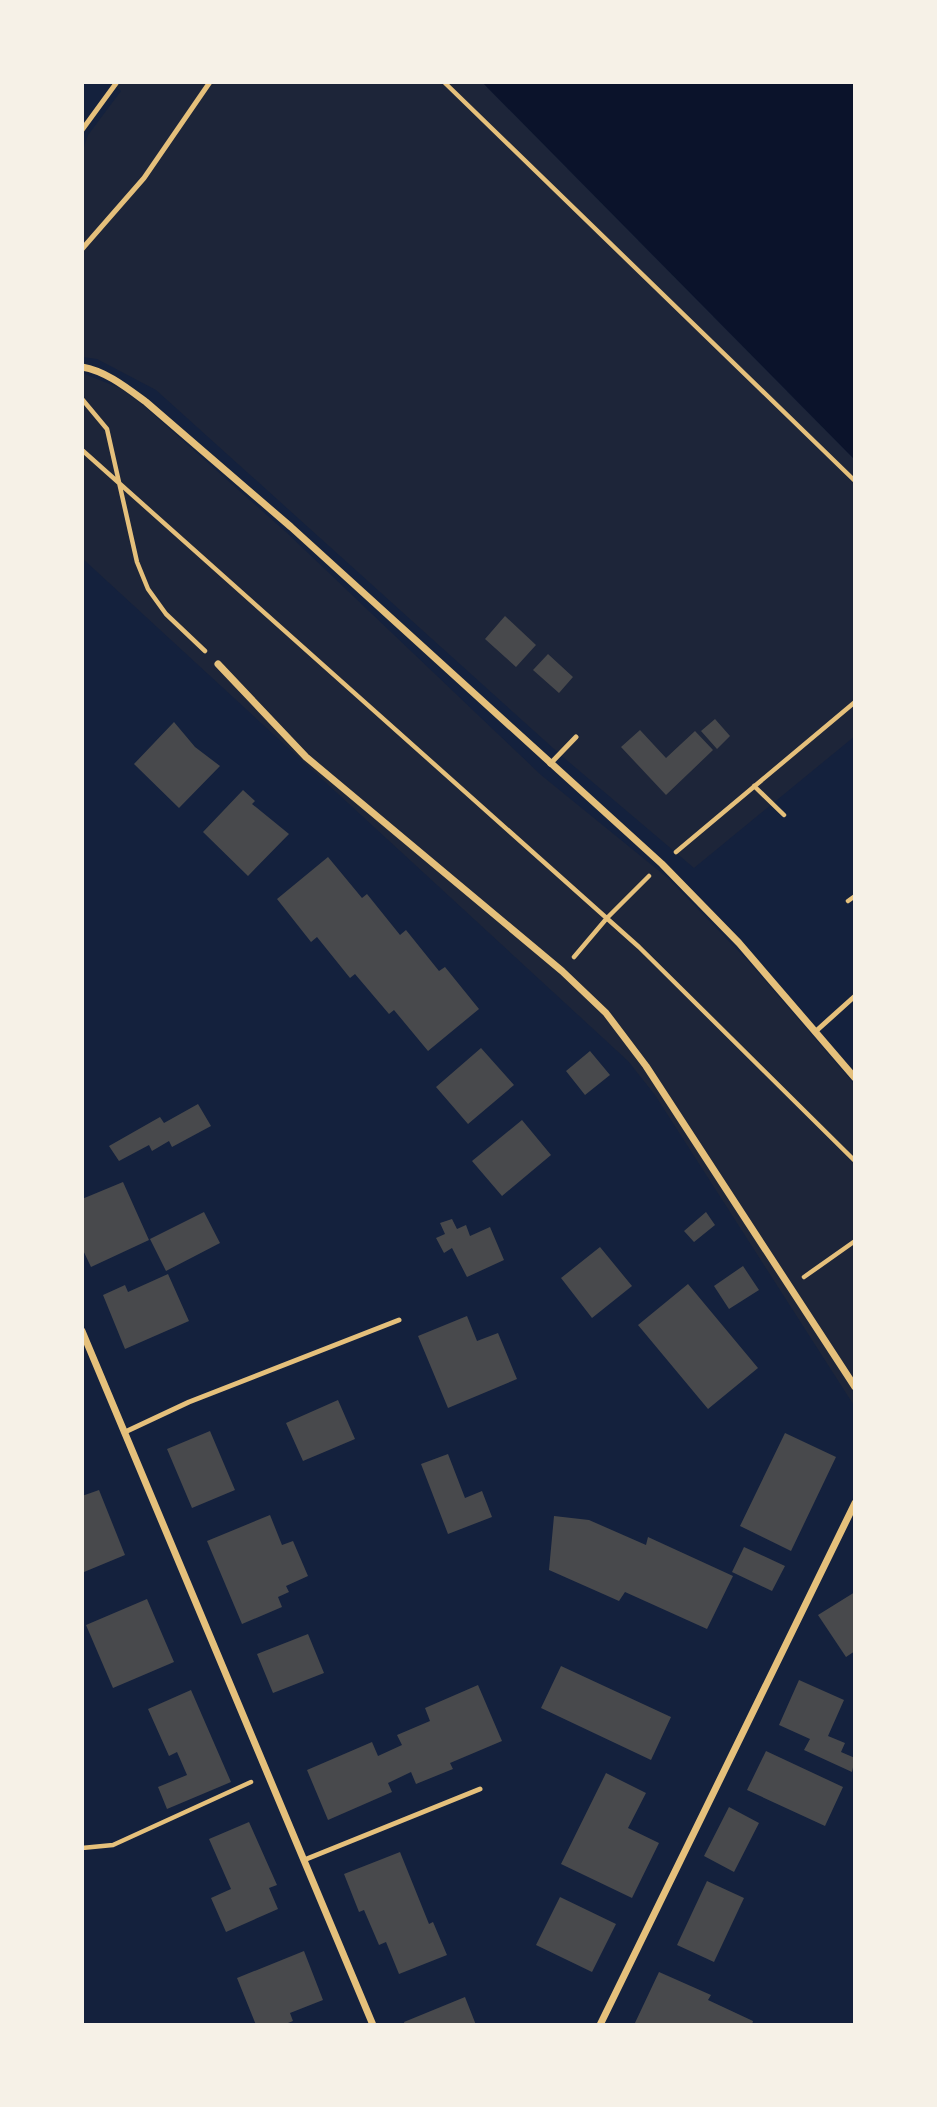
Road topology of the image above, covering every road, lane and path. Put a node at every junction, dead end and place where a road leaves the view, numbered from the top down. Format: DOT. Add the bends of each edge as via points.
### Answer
graph roads {
  1 [pos="117,82"];
  2 [pos="210,82"];
  3 [pos="444,82"];
  4 [pos="82,130"];
  5 [pos="82,249"];
  6 [pos="82,367"];
  7 [pos="82,399"];
  8 [pos="82,450"];
  9 [pos="855,481"];
  10 [pos="120,484"];
  11 [pos="218,664"];
  12 [pos="855,702"];
  13 [pos="576,737"];
  14 [pos="550,764"];
  15 [pos="754,786"];
  16 [pos="784,815"];
  17 [pos="662,864"];
  18 [pos="855,896"];
  19 [pos="848,901"];
  20 [pos="607,918"];
  21 [pos="562,971"];
  22 [pos="855,996"];
  23 [pos="815,1032"];
  24 [pos="855,1078"];
  25 [pos="855,1161"];
  26 [pos="855,1241"];
  27 [pos="790,1288"];
  28 [pos="399,1321"];
  29 [pos="82,1331"];
  30 [pos="855,1387"];
  31 [pos="125,1432"];
  32 [pos="855,1503"];
  33 [pos="268,1774"];
  34 [pos="480,1789"];
  35 [pos="82,1847"];
  36 [pos="304,1860"];
  37 [pos="373,2025"];
  38 [pos="600,2025"];
  1 -- 4 [label="lane"];
  2 -- 5 [label="lane" via="144,178"];
  3 -- 9 [label="path"];
  6 -- 14 [label="street" via="125,386 146,402 291,527"];
  7 -- 10 [label="path" via="107,429"];
  8 -- 10 [label="path"];
  10 -- 11 [label="path" via="137,562 148,589 166,614"];
  10 -- 20 [label="path"];
  11 -- 21 [label="street" via="306,757"];
  12 -- 15 [label="path"];
  13 -- 14 [label="lane"];
  14 -- 17 [label="street"];
  15 -- 16 [label="path"];
  15 -- 17 [label="path"];
  17 -- 20 [label="path"];
  17 -- 23 [label="street" via="739,943"];
  18 -- 19 [label="path"];
  20 -- 21 [label="path"];
  20 -- 25 [label="path"];
  21 -- 27 [label="street" via="606,1013 646,1066"];
  22 -- 23 [label="lane"];
  23 -- 24 [label="street"];
  26 -- 27 [label="path"];
  27 -- 30 [label="street"];
  28 -- 31 [label="lane" via="189,1402"];
  29 -- 31 [label="street"];
  31 -- 33 [label="street"];
  32 -- 38 [label="street"];
  33 -- 35 [label="path" via="113,1845"];
  33 -- 36 [label="street"];
  34 -- 36 [label="lane"];
  36 -- 37 [label="street"];
}
